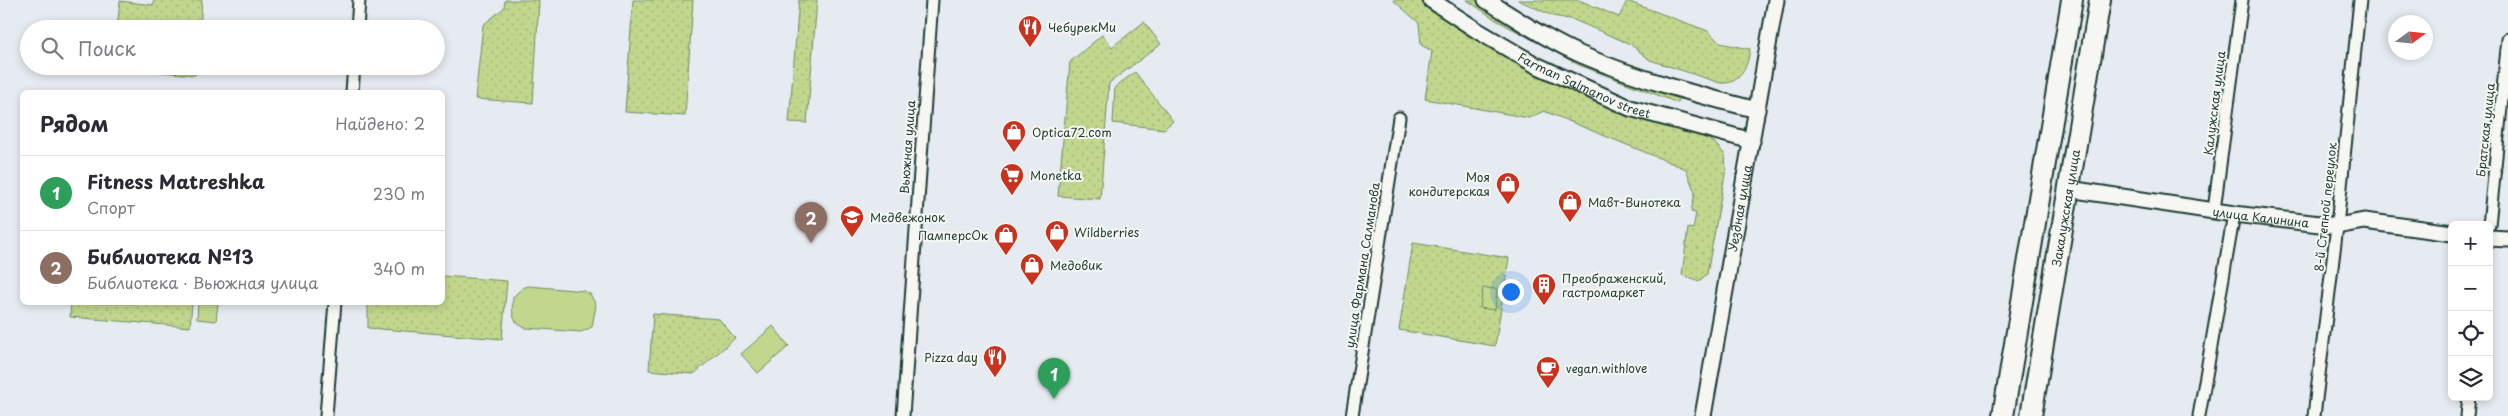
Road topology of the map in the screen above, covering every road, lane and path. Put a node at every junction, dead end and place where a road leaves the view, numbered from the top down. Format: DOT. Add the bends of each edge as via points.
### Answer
graph roads {
  1 [pos="360,0"];
  2 [pos="932,0"];
  3 [pos="1431,0"];
  4 [pos="1486,0"];
  5 [pos="1776,0"];
  6 [pos="2072,0"];
  7 [pos="2100,0"];
  8 [pos="2242,0"];
  9 [pos="2360,0"];
  10 [pos="358,20"];
  11 [pos="2508,39"];
  12 [pos="353,75"];
  13 [pos="352,90"];
  14 [pos="1757,110"];
  15 [pos="1399,118"];
  16 [pos="1752,141"];
  17 [pos="2069,189"];
  18 [pos="2214,210"];
  19 [pos="2234,214"];
  20 [pos="2489,221"];
  21 [pos="2337,226"];
  22 [pos="2448,232"];
  23 [pos="2493,238"];
  24 [pos="2508,239"];
  25 [pos="335,305"];
  26 [pos="2469,401"];
  27 [pos="326,416"];
  28 [pos="903,416"];
  29 [pos="1352,416"];
  30 [pos="1703,416"];
  31 [pos="2003,416"];
  32 [pos="2032,416"];
  33 [pos="2199,416"];
  34 [pos="2314,416"];
  35 [pos="2467,416"];
  1 -- 10 [label="street"];
  2 -- 28 [label="street, Вьюжная улица"];
  3 -- 16 [label="street, Farman Salmanov street" via="1536,65 1630,108"];
  4 -- 14 [label="street, Farman Salmanov street" via="1582,55 1650,80"];
  5 -- 14 [label="street, Уездная улица"];
  6 -- 31 [label="highway"];
  7 -- 17 [label="highway, Закалужская улица"];
  8 -- 18 [label="street, Калужская улица"];
  9 -- 21 [label="street, 8-й Степной переулок"];
  11 -- 20 [label="street, Братская улица"];
  12 -- 13 [label="street"];
  14 -- 16 [label="street, Уездная улица"];
  15 -- 29 [label="street, улица Фармана Салманова"];
  16 -- 30 [label="street, Уездная улица"];
  17 -- 18 [label="street, улица Калинина"];
  17 -- 32 [label="highway, Закалужская улица"];
  18 -- 19 [label="street, улица Калинина"];
  19 -- 21 [label="street, улица Калинина"];
  19 -- 33 [label="street"];
  21 -- 22 [label="street, улица Калинина" via="2364,221"];
  21 -- 34 [label="street, 8-й Степной переулок"];
  23 -- 24 [label="street"];
  25 -- 27 [label="street"];
  26 -- 35 [label="street"];
}
